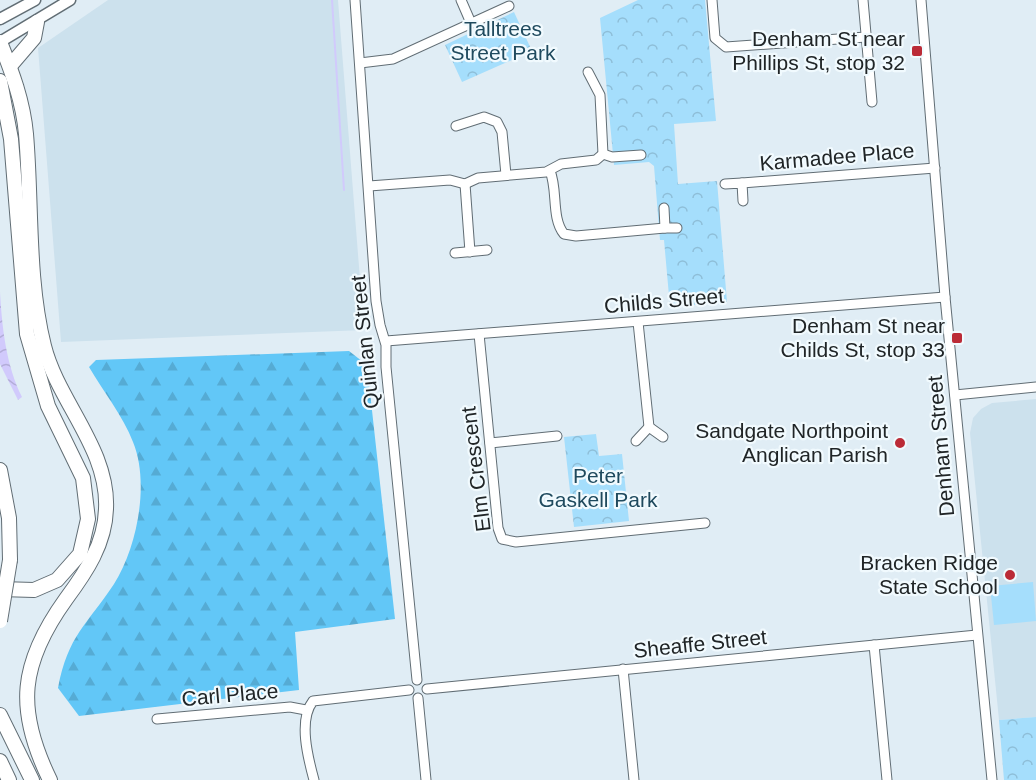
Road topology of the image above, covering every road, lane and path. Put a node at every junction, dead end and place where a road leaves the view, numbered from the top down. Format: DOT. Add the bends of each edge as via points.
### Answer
graph roads {
  1 [pos="35,0"];
  2 [pos="70,0"];
  3 [pos="355,0"];
  4 [pos="461,0"];
  5 [pos="712,0"];
  6 [pos="864,0"];
  7 [pos="921,0"];
  8 [pos="509,6"];
  9 [pos="0,20"];
  10 [pos="37,22"];
  11 [pos="471,23"];
  12 [pos="866,37"];
  13 [pos="0,42"];
  14 [pos="360,63"];
  15 [pos="10,66"];
  16 [pos="588,72"];
  17 [pos="0,81"];
  18 [pos="2,100"];
  19 [pos="872,102"];
  20 [pos="456,126"];
  21 [pos="603,154"];
  22 [pos="641,155"];
  23 [pos="935,168"];
  24 [pos="550,171"];
  25 [pos="506,175"];
  26 [pos="742,183"];
  27 [pos="465,184"];
  28 [pos="725,184"];
  29 [pos="369,186"];
  30 [pos="743,201"];
  31 [pos="664,208"];
  32 [pos="665,228"];
  33 [pos="677,228"];
  34 [pos="487,250"];
  35 [pos="470,252"];
  36 [pos="455,253"];
  37 [pos="945,297"];
  38 [pos="638,322"];
  39 [pos="479,334"];
  40 [pos="386,341"];
  41 [pos="1036,387"];
  42 [pos="954,395"];
  43 [pos="649,427"];
  44 [pos="557,436"];
  45 [pos="663,437"];
  46 [pos="636,441"];
  47 [pos="490,443"];
  48 [pos="0,470"];
  49 [pos="705,523"];
  50 [pos="0,589"];
  51 [pos="0,621"];
  52 [pos="977,634"];
  53 [pos="874,645"];
  54 [pos="623,669"];
  55 [pos="417,680"];
  56 [pos="427,689"];
  57 [pos="409,690"];
  58 [pos="418,698"];
  59 [pos="306,710"];
  60 [pos="0,715"];
  61 [pos="157,719"];
  62 [pos="0,761"];
  63 [pos="9,780"];
  64 [pos="32,780"];
  65 [pos="50,780"];
  66 [pos="315,780"];
  67 [pos="426,780"];
  68 [pos="634,780"];
  69 [pos="887,780"];
  70 [pos="992,780"];
  1 -- 9 [label="main road"];
  2 -- 10 [label="main road"];
  3 -- 14 [label="street, Quinlan Street"];
  4 -- 11 [label="street"];
  5 -- 12 [label="street" via="715,38 726,47"];
  6 -- 12 [label="street"];
  7 -- 23 [label="street, Denham Street"];
  8 -- 11 [label="street"];
  10 -- 13 [label="main road"];
  10 -- 15 [label="highway" via="34,38"];
  11 -- 14 [label="street" via="393,59"];
  12 -- 19 [label="street"];
  13 -- 15 [label="highway"];
  14 -- 29 [label="street, Quinlan Street"];
  15 -- 65 [label="highway" via="26,133 41,332 53,374 94,454 106,496 105,521 95,555 45,631 29,671 26,710 33,740"];
  16 -- 21 [label="street" via="600,95"];
  17 -- 18 [label="highway"];
  18 -- 50 [label="highway" via="13,157 27,334 44,395 83,478 88,519 80,554 57,580 34,590"];
  20 -- 25 [label="street" via="484,117 495,120 502,132"];
  21 -- 22 [label="street"];
  21 -- 24 [label="street" via="596,160 561,164"];
  23 -- 26 [label="street, Karmadee Place"];
  23 -- 37 [label="street, Denham Street"];
  24 -- 25 [label="street"];
  24 -- 32 [label="street" via="559,225 567,235"];
  25 -- 27 [label="street" via="476,178"];
  26 -- 28 [label="street, Karmadee Place"];
  26 -- 30 [label="street, Karmadee Place"];
  27 -- 29 [label="street" via="450,180"];
  27 -- 35 [label="street"];
  29 -- 40 [label="street, Quinlan Street" via="376,301"];
  31 -- 32 [label="street"];
  32 -- 33 [label="street"];
  34 -- 35 [label="street"];
  35 -- 36 [label="street"];
  37 -- 38 [label="street, Childs Street"];
  37 -- 42 [label="street, Denham Street"];
  38 -- 39 [label="street, Childs Street"];
  38 -- 43 [label="street"];
  39 -- 40 [label="street, Childs Street"];
  39 -- 47 [label="street, Elm Crescent"];
  40 -- 55 [label="street, Quinlan Street"];
  41 -- 42 [label="street"];
  42 -- 52 [label="street, Denham Street"];
  43 -- 45 [label="street"];
  43 -- 46 [label="street"];
  44 -- 47 [label="street"];
  47 -- 49 [label="street, Elm Crescent" via="498,528 505,540"];
  48 -- 51 [label="highway, bridge" via="9,518 10,560"];
  52 -- 53 [label="street, Sheaffe Street"];
  52 -- 70 [label="street, Denham Street"];
  53 -- 54 [label="street, Sheaffe Street"];
  53 -- 69 [label="street"];
  54 -- 56 [label="street, Sheaffe Street"];
  54 -- 68 [label="street"];
  55 -- 56 [label="street" via="425,683"];
  55 -- 57 [label="street"];
  56 -- 58 [label="street"];
  57 -- 58 [label="street"];
  57 -- 59 [label="street" via="314,701"];
  58 -- 67 [label="street"];
  59 -- 61 [label="street, Carl Place" via="290,707"];
  59 -- 66 [label="street"];
  60 -- 64 [label="highway"];
  62 -- 63 [label="highway"];
}
